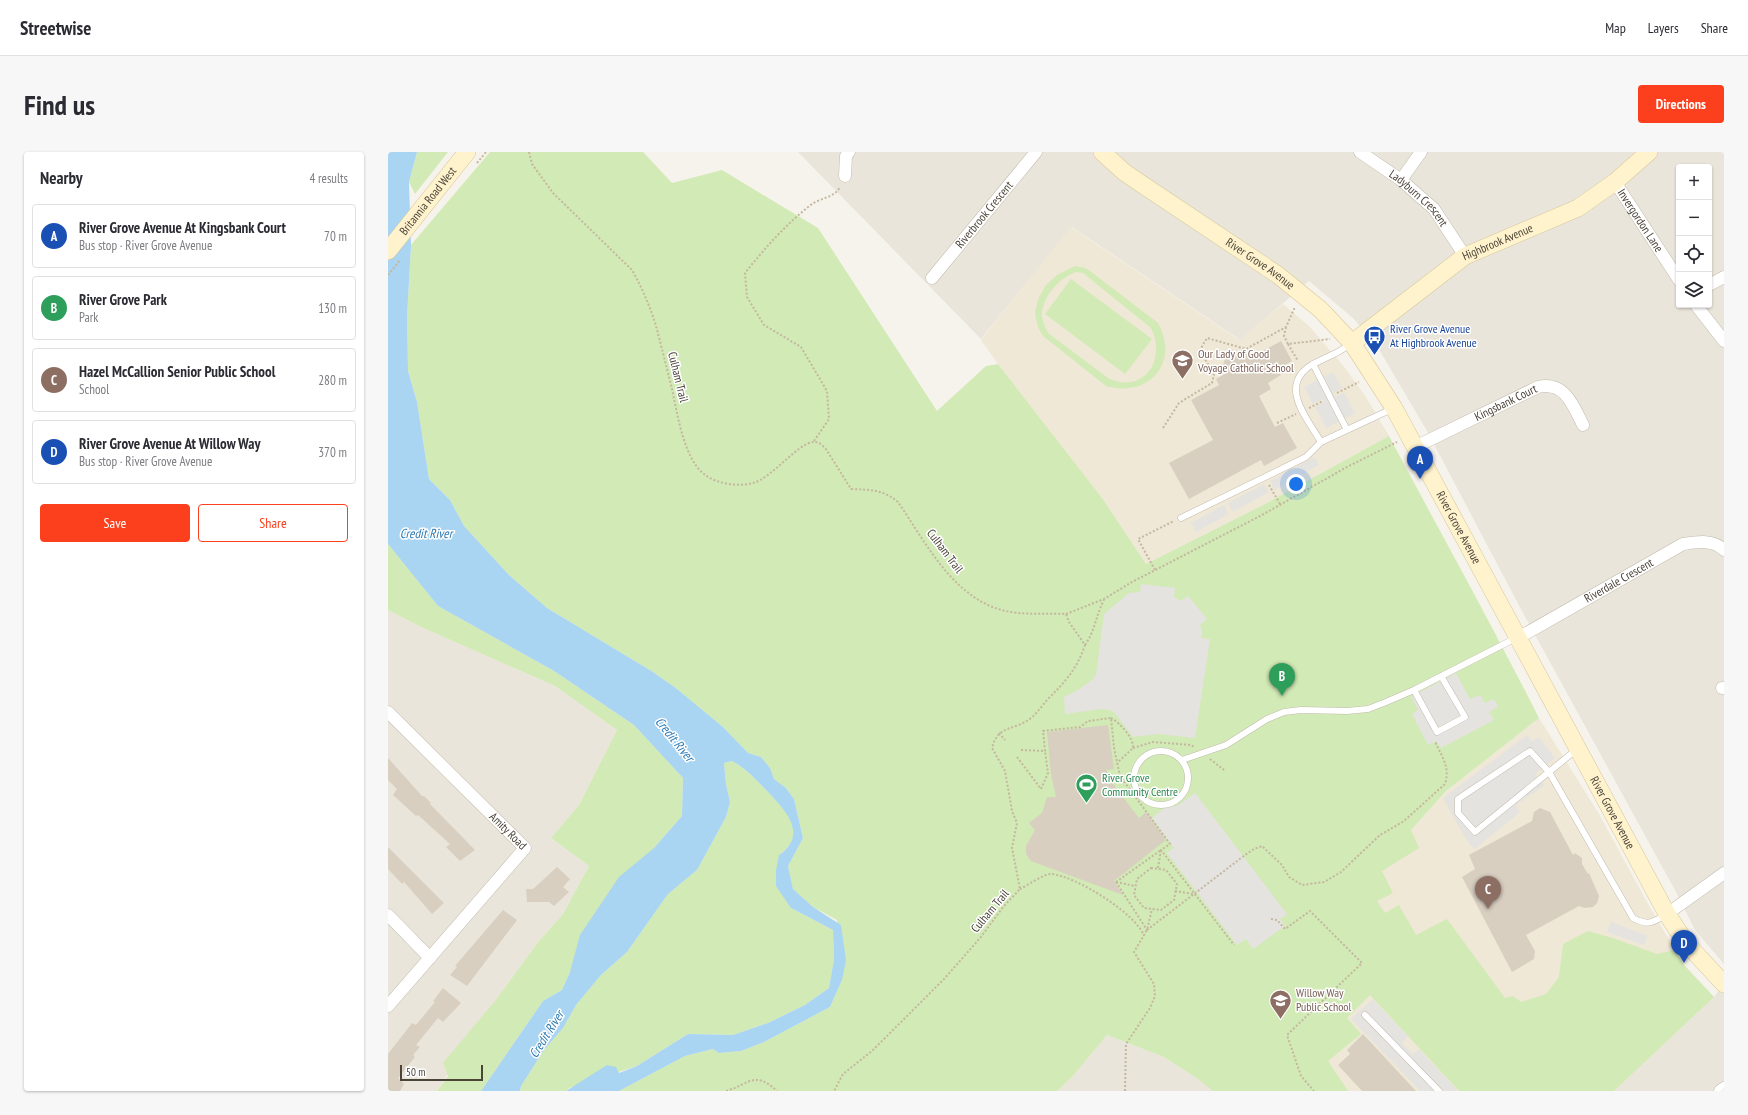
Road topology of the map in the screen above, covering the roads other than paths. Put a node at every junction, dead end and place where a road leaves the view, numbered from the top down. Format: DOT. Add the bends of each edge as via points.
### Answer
graph roads {
  1 [pos="467,152"];
  2 [pos="850,152"];
  3 [pos="1036,152"];
  4 [pos="1102,152"];
  5 [pos="1360,152"];
  6 [pos="1421,152"];
  7 [pos="1649,152"];
  8 [pos="845,176"];
  9 [pos="1401,180"];
  10 [pos="1615,182"];
  11 [pos="388,251"];
  12 [pos="1465,256"];
  13 [pos="1676,275"];
  14 [pos="1724,277"];
  15 [pos="932,278"];
  16 [pos="1712,283"];
  17 [pos="1698,308"];
  18 [pos="1349,339"];
  19 [pos="1724,341"];
  20 [pos="1313,364"];
  21 [pos="1394,408"];
  22 [pos="1582,425"];
  23 [pos="1348,430"];
  24 [pos="1322,442"];
  25 [pos="1415,447"];
  26 [pos="1181,518"];
  27 [pos="1724,550"];
  28 [pos="1518,638"];
  29 [pos="1441,676"];
  30 [pos="1414,690"];
  31 [pos="388,712"];
  32 [pos="1578,749"];
  33 [pos="1182,760"];
  34 [pos="1549,772"];
  35 [pos="1724,873"];
  36 [pos="1667,914"];
  37 [pos="388,915"];
  38 [pos="430,958"];
  39 [pos="1724,984"];
  40 [pos="388,1006"];
  41 [pos="1365,1015"];
  42 [pos="1724,1088"];
  43 [pos="1439,1091"];
  44 [pos="1720,1091"];
  1 -- 11 [label="street, Britannia Road West"];
  2 -- 8 [label="street" via="846,156"];
  3 -- 15 [label="street, Riverbrook Crescent"];
  4 -- 18 [label="street, River Grove Avenue" via="1130,176 1278,275 1321,310"];
  5 -- 9 [label="street, Ladyburn Crescent"];
  6 -- 9 [label="street"];
  7 -- 10 [label="street, Highbrook Avenue"];
  9 -- 12 [label="street, Ladyburn Crescent" via="1434,209"];
  10 -- 12 [label="street, Highbrook Avenue" via="1578,208"];
  10 -- 13 [label="street, Invergordon Lane"];
  12 -- 18 [label="street, Highbrook Avenue"];
  14 -- 16 [label="street"];
  17 -- 19 [label="street"];
  18 -- 20 [label="lane" via="1338,352"];
  18 -- 21 [label="street, River Grove Avenue"];
  20 -- 23 [label="lane"];
  20 -- 24 [label="lane" via="1305,369 1296,382 1295,393 1312,430"];
  21 -- 23 [label="lane"];
  21 -- 25 [label="street, River Grove Avenue"];
  22 -- 25 [label="street, Kingsbank Court" via="1573,404 1560,389 1545,386 1538,387"];
  23 -- 24 [label="lane"];
  24 -- 26 [label="lane" via="1306,456"];
  25 -- 28 [label="street, River Grove Avenue"];
  27 -- 28 [label="street, Riverdale Crescent" via="1712,543 1701,541 1682,544"];
  28 -- 29 [label="lane"];
  28 -- 32 [label="street, River Grove Avenue"];
  29 -- 30 [label="lane"];
  29 -- 30 [label="lane" via="1466,717 1438,732"];
  30 -- 33 [label="lane" via="1368,709 1284,712 1267,719 1226,745"];
  31 -- 38 [label="street, Amity Road" via="525,848"];
  32 -- 34 [label="lane"];
  32 -- 36 [label="street, River Grove Avenue"];
  33 -- 33 [label="lane" via="1170,752 1149,753 1135,771 1134,782 1139,794 1149,802 1162,805 1179,798 1185,791 1188,781 1186,766"];
  34 -- 34 [label="lane" via="1530,751 1458,799 1458,812 1475,832"];
  34 -- 36 [label="lane" via="1633,918 1643,923 1653,923"];
  35 -- 36 [label="street"];
  36 -- 39 [label="street, River Grove Avenue" via="1686,943"];
  37 -- 38 [label="street"];
  38 -- 40 [label="street"];
  41 -- 43 [label="lane"];
  42 -- 44 [label="street"];
}
